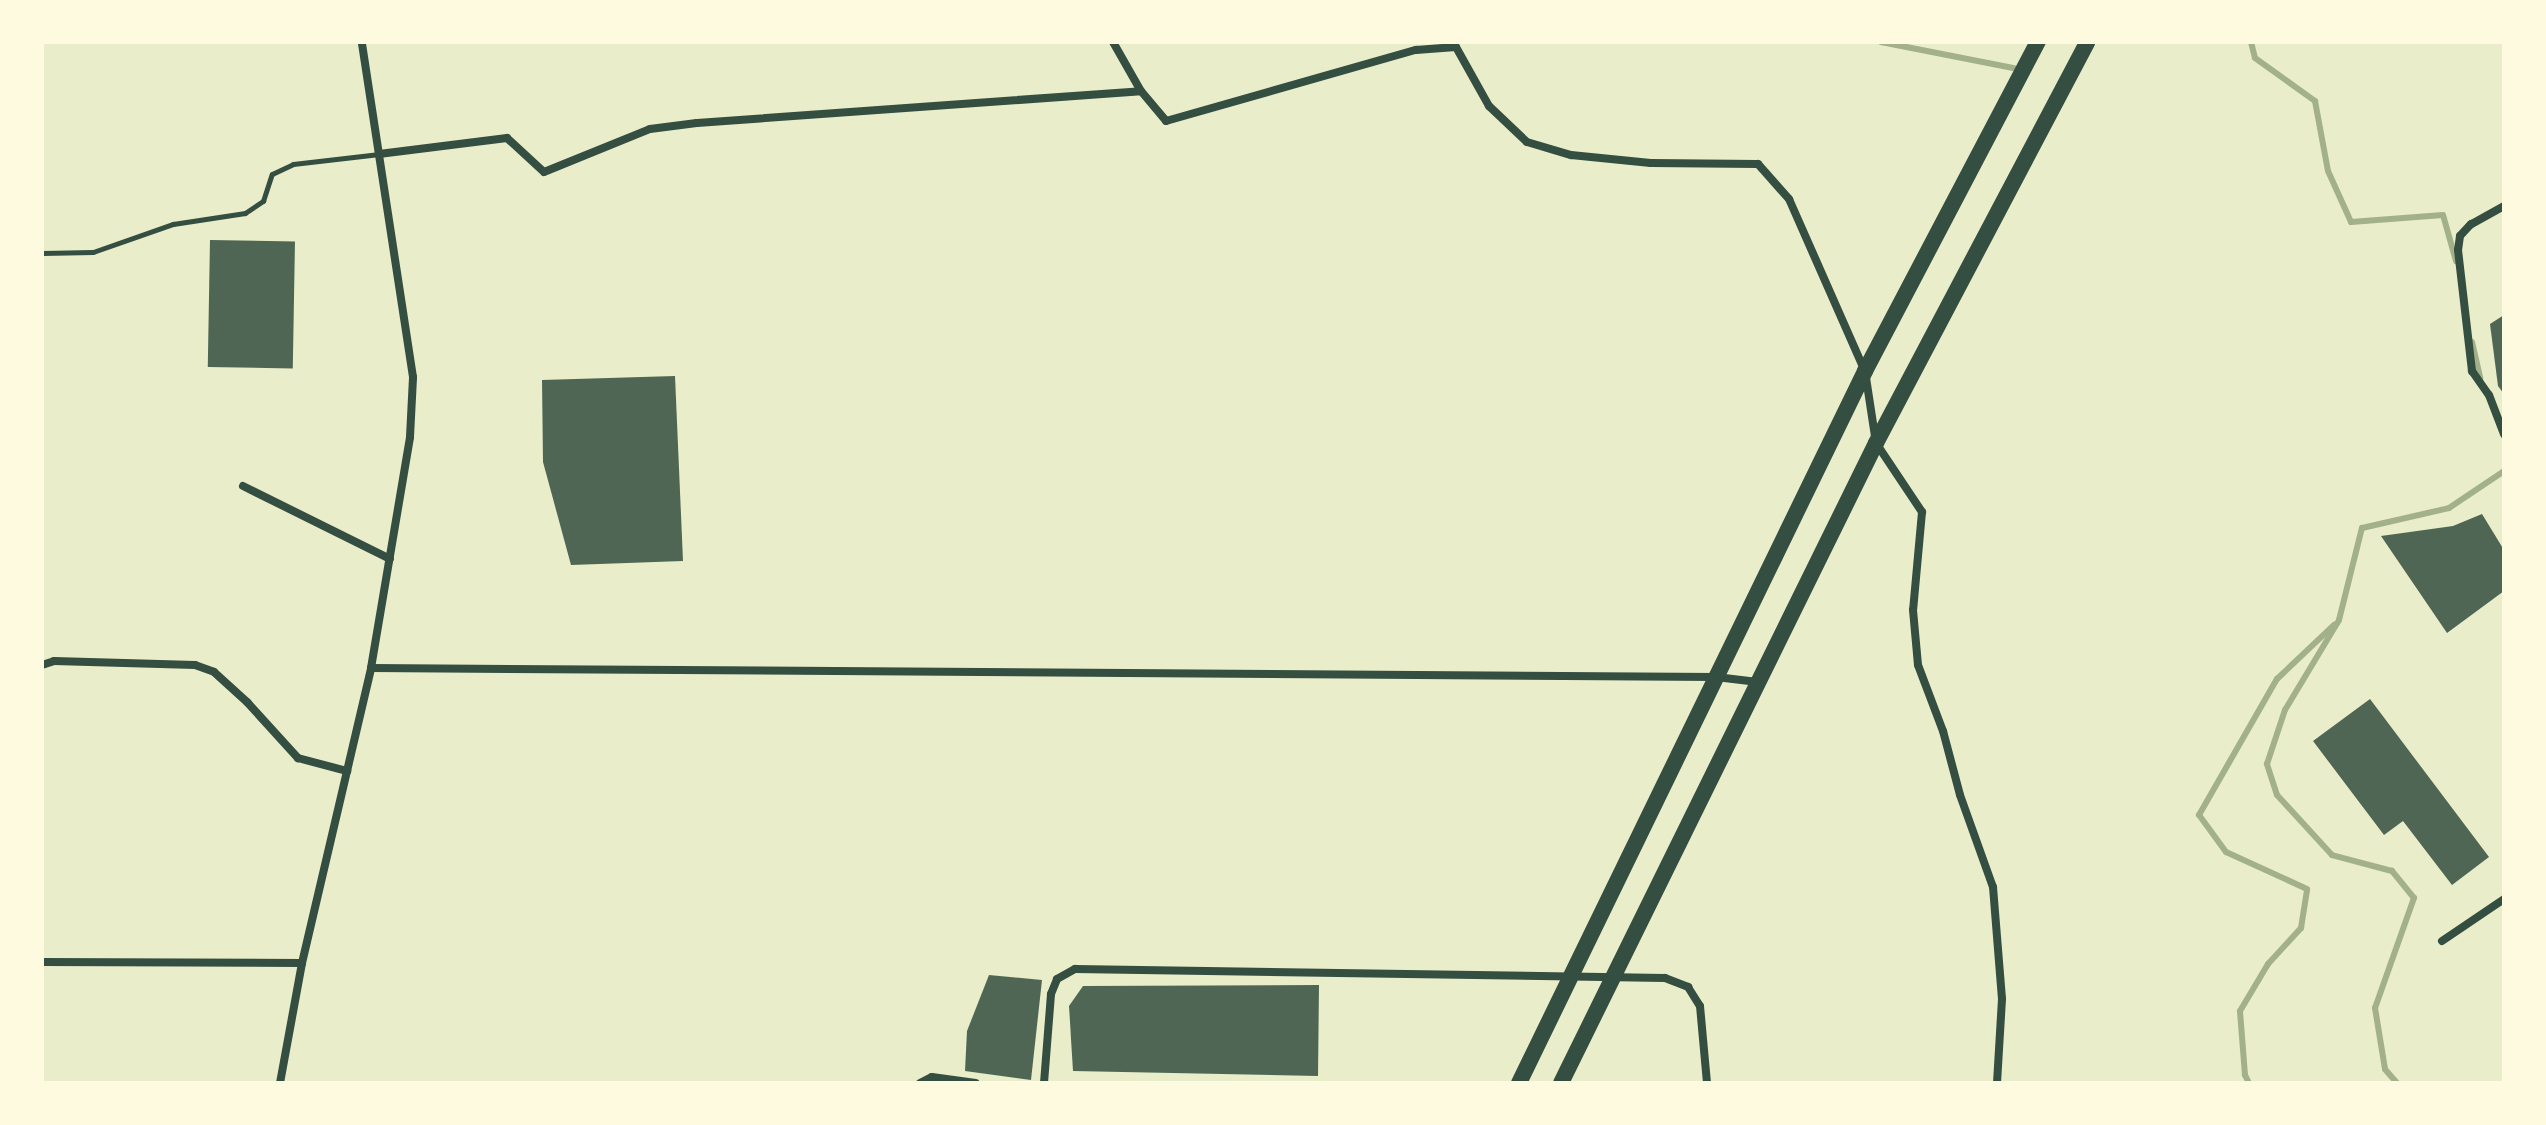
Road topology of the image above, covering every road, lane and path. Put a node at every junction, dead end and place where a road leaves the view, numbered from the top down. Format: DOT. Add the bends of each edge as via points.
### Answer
graph roads {
  1 [pos="362,42"];
  2 [pos="1113,42"];
  3 [pos="2038,42"];
  4 [pos="2087,42"];
  5 [pos="1141,91"];
  6 [pos="379,154"];
  7 [pos="2504,206"];
  8 [pos="42,253"];
  9 [pos="1865,371"];
  10 [pos="2504,434"];
  11 [pos="1876,443"];
  12 [pos="243,486"];
  13 [pos="390,559"];
  14 [pos="42,665"];
  15 [pos="371,668"];
  16 [pos="1716,677"];
  17 [pos="1759,682"];
  18 [pos="347,771"];
  19 [pos="2504,899"];
  20 [pos="2442,941"];
  21 [pos="42,962"];
  22 [pos="302,963"];
  23 [pos="1574,975"];
  24 [pos="1613,978"];
  25 [pos="280,1083"];
  26 [pos="920,1083"];
  27 [pos="976,1083"];
  28 [pos="1044,1083"];
  29 [pos="1519,1083"];
  30 [pos="1561,1083"];
  31 [pos="1707,1083"];
  32 [pos="1997,1083"];
  1 -- 6 [label="street"];
  2 -- 5 [label="street"];
  3 -- 9 [label="main road"];
  4 -- 11 [label="main road"];
  5 -- 6 [label="street" via="650,129 544,172 507,138"];
  5 -- 9 [label="street" via="1166,121 1416,50 1456,47 1489,106 1527,142 1571,155 1651,163 1758,164 1789,199"];
  6 -- 8 [label="lane" via="293,164 272,174 263,201 245,213 173,224 93,252"];
  6 -- 13 [label="street" via="413,377 410,437"];
  7 -- 10 [label="street" via="2471,224 2460,236 2458,250 2472,371 2489,395"];
  9 -- 11 [label="street"];
  9 -- 16 [label="main road"];
  11 -- 17 [label="main road"];
  11 -- 32 [label="street" via="1922,512 1913,610 1918,665 1993,887 2002,999"];
  12 -- 13 [label="street"];
  13 -- 15 [label="street"];
  14 -- 18 [label="street" via="195,665 214,672 298,758"];
  15 -- 16 [label="street"];
  15 -- 18 [label="street"];
  16 -- 17 [label="street"];
  16 -- 23 [label="main road"];
  17 -- 24 [label="main road"];
  18 -- 22 [label="street"];
  19 -- 20 [label="street"];
  21 -- 22 [label="street"];
  22 -- 25 [label="street"];
  23 -- 24 [label="street"];
  23 -- 28 [label="street" via="1075,969 1057,979 1051,994"];
  23 -- 29 [label="main road"];
  24 -- 30 [label="main road"];
  24 -- 31 [label="street" via="1665,978 1688,987 1700,1006"];
  26 -- 27 [label="street" via="932,1077"];
}
